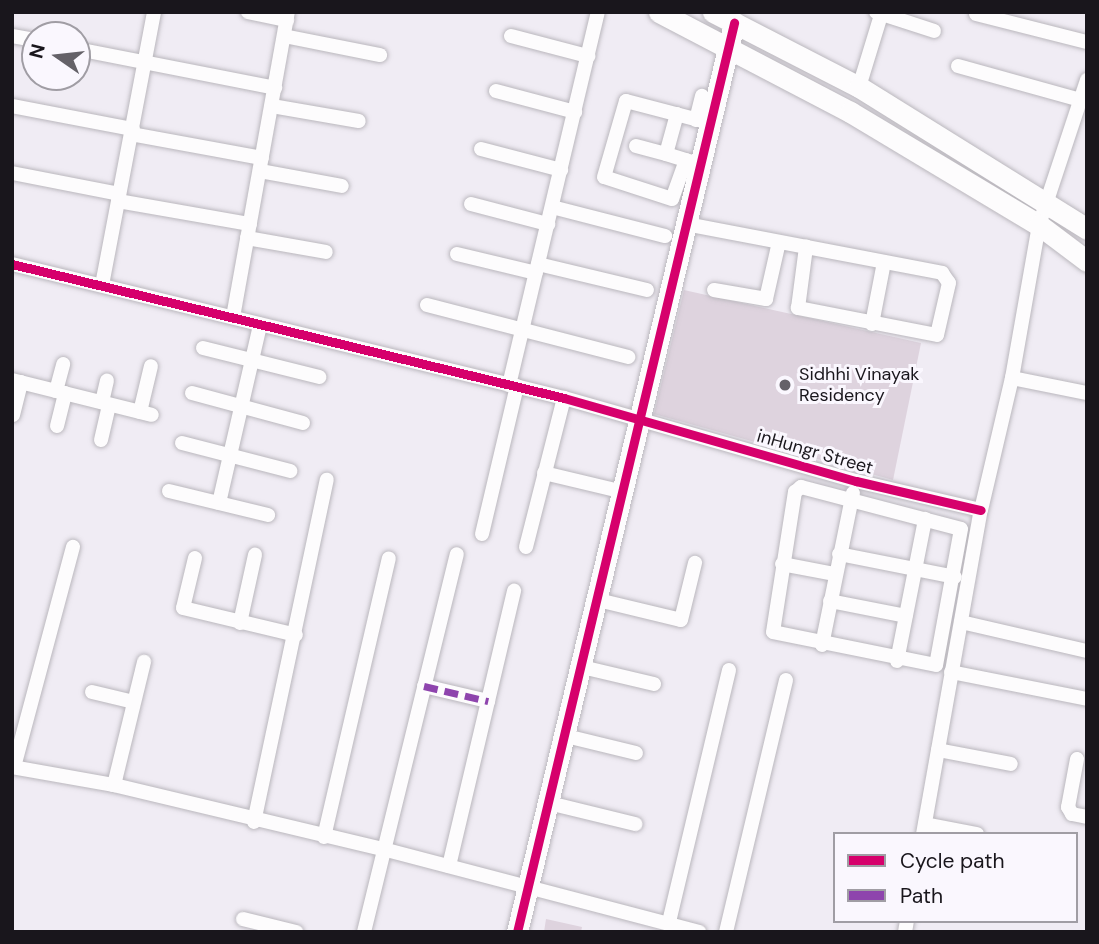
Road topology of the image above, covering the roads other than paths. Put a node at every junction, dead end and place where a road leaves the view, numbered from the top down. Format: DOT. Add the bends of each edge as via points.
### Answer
graph roads {
  1 [pos="154,12"];
  2 [pos="248,12"];
  3 [pos="598,12"];
  4 [pos="659,12"];
  5 [pos="713,12"];
  6 [pos="880,13"];
  7 [pos="976,14"];
  8 [pos="288,16"];
  9 [pos="734,23"];
  10 [pos="934,31"];
  11 [pos="284,36"];
  12 [pos="511,36"];
  13 [pos="1087,42"];
  14 [pos="727,47"];
  15 [pos="91,52"];
  16 [pos="380,55"];
  17 [pos="588,55"];
  18 [pos="145,62"];
  19 [pos="958,65"];
  20 [pos="1087,80"];
  21 [pos="859,87"];
  22 [pos="275,88"];
  23 [pos="496,91"];
  24 [pos="702,96"];
  25 [pos="1081,100"];
  26 [pos="12,106"];
  27 [pos="272,106"];
  28 [pos="575,112"];
  29 [pos="677,114"];
  30 [pos="359,121"];
  31 [pos="703,121"];
  32 [pos="132,132"];
  33 [pos="636,146"];
  34 [pos="481,149"];
  35 [pos="666,154"];
  36 [pos="694,162"];
  37 [pos="261,165"];
  38 [pos="561,170"];
  39 [pos="12,173"];
  40 [pos="342,186"];
  41 [pos="119,198"];
  42 [pos="471,204"];
  43 [pos="1049,204"];
  44 [pos="552,207"];
  45 [pos="548,224"];
  46 [pos="686,224"];
  47 [pos="1039,225"];
  48 [pos="1087,229"];
  49 [pos="249,231"];
  50 [pos="665,236"];
  51 [pos="779,242"];
  52 [pos="806,247"];
  53 [pos="326,252"];
  54 [pos="457,254"];
  55 [pos="1087,261"];
  56 [pos="884,262"];
  57 [pos="12,264"];
  58 [pos="537,268"];
  59 [pos="103,285"];
  60 [pos="647,290"];
  61 [pos="714,290"];
  62 [pos="428,304"];
  63 [pos="233,317"];
  64 [pos="872,324"];
  65 [pos="260,325"];
  66 [pos="522,332"];
  67 [pos="203,348"];
  68 [pos="628,357"];
  69 [pos="252,361"];
  70 [pos="63,363"];
  71 [pos="151,366"];
  72 [pos="319,377"];
  73 [pos="1012,377"];
  74 [pos="17,381"];
  75 [pos="107,381"];
  76 [pos="513,386"];
  77 [pos="61,392"];
  78 [pos="192,393"];
  79 [pos="1087,393"];
  80 [pos="564,398"];
  81 [pos="105,404"];
  82 [pos="241,407"];
  83 [pos="13,415"];
  84 [pos="641,418"];
  85 [pos="303,423"];
  86 [pos="57,426"];
  87 [pos="101,440"];
  88 [pos="182,443"];
  89 [pos="230,456"];
  90 [pos="290,471"];
  91 [pos="544,473"];
  92 [pos="327,480"];
  93 [pos="856,481"];
  94 [pos="169,491"];
  95 [pos="624,492"];
  96 [pos="851,500"];
  97 [pos="219,503"];
  98 [pos="981,510"];
  99 [pos="268,515"];
  100 [pos="925,519"];
  101 [pos="482,534"];
  102 [pos="73,547"];
  103 [pos="526,547"];
  104 [pos="457,554"];
  105 [pos="839,554"];
  106 [pos="255,555"];
  107 [pos="195,558"];
  108 [pos="389,558"];
  109 [pos="695,563"];
  110 [pos="782,564"];
  111 [pos="914,569"];
  112 [pos="835,574"];
  113 [pos="955,577"];
  114 [pos="514,592"];
  115 [pos="598,600"];
  116 [pos="830,601"];
  117 [pos="906,616"];
  118 [pos="961,622"];
  119 [pos="240,623"];
  120 [pos="296,635"];
  121 [pos="822,645"];
  122 [pos="1087,651"];
  123 [pos="897,661"];
  124 [pos="144,662"];
  125 [pos="582,667"];
  126 [pos="729,670"];
  127 [pos="951,673"];
  128 [pos="786,680"];
  129 [pos="654,684"];
  130 [pos="424,686"];
  131 [pos="92,692"];
  132 [pos="1087,699"];
  133 [pos="488,701"];
  134 [pos="134,702"];
  135 [pos="566,736"];
  136 [pos="938,750"];
  137 [pos="636,752"];
  138 [pos="1077,759"];
  139 [pos="1011,764"];
  140 [pos="13,767"];
  141 [pos="114,785"];
  142 [pos="549,803"];
  143 [pos="1087,817"];
  144 [pos="254,822"];
  145 [pos="635,824"];
  146 [pos="924,829"];
  147 [pos="956,832"];
  148 [pos="324,836"];
  149 [pos="383,849"];
  150 [pos="449,866"];
  151 [pos="530,888"];
  152 [pos="243,919"];
  153 [pos="669,922"];
  154 [pos="296,932"];
  155 [pos="364,932"];
  156 [pos="517,932"];
  157 [pos="699,932"];
  158 [pos="726,932"];
  1 -- 18 [label="street"];
  2 -- 8 [label="street"];
  3 -- 17 [label="street"];
  4 -- 14 [label="street"];
  5 -- 9 [label="street"];
  6 -- 10 [label="street"];
  6 -- 21 [label="street"];
  7 -- 13 [label="street"];
  8 -- 11 [label="street"];
  9 -- 14 [label="street"];
  9 -- 21 [label="street"];
  11 -- 16 [label="street"];
  11 -- 22 [label="street"];
  12 -- 17 [label="street"];
  14 -- 31 [label="street"];
  14 -- 47 [label="street" via="850,112"];
  15 -- 18 [label="street"];
  17 -- 28 [label="street"];
  18 -- 22 [label="street"];
  18 -- 32 [label="street"];
  19 -- 25 [label="street"];
  20 -- 25 [label="street"];
  21 -- 43 [label="street"];
  22 -- 27 [label="street"];
  23 -- 28 [label="street"];
  24 -- 31 [label="street"];
  25 -- 43 [label="street"];
  26 -- 32 [label="street"];
  27 -- 30 [label="street"];
  27 -- 37 [label="street"];
  28 -- 38 [label="street"];
  29 -- 31 [label="street"];
  29 -- 35 [label="street"];
  29 -- 36 [label="street" via="624,102 604,177 672,199"];
  31 -- 36 [label="street"];
  32 -- 37 [label="street"];
  32 -- 41 [label="street"];
  33 -- 35 [label="street"];
  34 -- 38 [label="street"];
  35 -- 36 [label="street"];
  36 -- 46 [label="street"];
  37 -- 40 [label="street"];
  37 -- 49 [label="street"];
  38 -- 44 [label="street"];
  39 -- 41 [label="street"];
  41 -- 49 [label="street"];
  41 -- 59 [label="street"];
  42 -- 45 [label="street"];
  43 -- 47 [label="street"];
  43 -- 48 [label="street"];
  44 -- 45 [label="street"];
  44 -- 50 [label="street"];
  45 -- 58 [label="street"];
  46 -- 51 [label="street"];
  46 -- 84 [label="street"];
  47 -- 55 [label="street"];
  47 -- 73 [label="street"];
  49 -- 53 [label="street"];
  49 -- 63 [label="street"];
  51 -- 52 [label="street"];
  51 -- 61 [label="street" via="766,299"];
  52 -- 56 [label="street"];
  52 -- 64 [label="street" via="796,306"];
  54 -- 58 [label="street"];
  56 -- 64 [label="street"];
  56 -- 64 [label="street" via="942,273 950,283 937,335"];
  57 -- 59 [label="street, inHungr Street"];
  58 -- 60 [label="street"];
  58 -- 66 [label="street"];
  59 -- 63 [label="street, inHungr Street"];
  62 -- 66 [label="street"];
  63 -- 65 [label="street, inHungr Street"];
  65 -- 69 [label="street"];
  65 -- 76 [label="street, inHungr Street"];
  66 -- 68 [label="street"];
  66 -- 76 [label="street"];
  67 -- 69 [label="street"];
  69 -- 72 [label="street"];
  69 -- 82 [label="street"];
  70 -- 77 [label="street"];
  71 -- 81 [label="street" via="146,414"];
  73 -- 79 [label="street"];
  73 -- 98 [label="street"];
  74 -- 77 [label="street"];
  74 -- 83 [label="street"];
  75 -- 81 [label="street"];
  76 -- 80 [label="street, inHungr Street"];
  76 -- 101 [label="street"];
  77 -- 81 [label="street"];
  77 -- 86 [label="street"];
  78 -- 82 [label="street"];
  80 -- 84 [label="street, inHungr Street"];
  80 -- 91 [label="street"];
  81 -- 87 [label="street"];
  82 -- 85 [label="street"];
  82 -- 89 [label="street"];
  84 -- 93 [label="street, inHungr Street"];
  84 -- 95 [label="street"];
  88 -- 89 [label="street"];
  89 -- 90 [label="street"];
  89 -- 97 [label="street"];
  91 -- 95 [label="street"];
  91 -- 103 [label="street"];
  92 -- 120 [label="street"];
  93 -- 96 [label="street"];
  93 -- 98 [label="street, inHungr Street"];
  94 -- 97 [label="street"];
  95 -- 115 [label="street"];
  96 -- 100 [label="street"];
  96 -- 105 [label="street"];
  96 -- 110 [label="street" via="798,488"];
  97 -- 99 [label="street"];
  98 -- 118 [label="street"];
  100 -- 111 [label="street"];
  100 -- 113 [label="street" via="961,529"];
  102 -- 140 [label="street"];
  104 -- 130 [label="street"];
  105 -- 111 [label="street"];
  105 -- 112 [label="street"];
  106 -- 119 [label="street"];
  107 -- 119 [label="street" via="183,608"];
  108 -- 148 [label="street"];
  109 -- 115 [label="street" via="681,620"];
  110 -- 112 [label="street"];
  110 -- 121 [label="street" via="773,632"];
  111 -- 113 [label="street"];
  111 -- 117 [label="street"];
  112 -- 116 [label="street"];
  113 -- 123 [label="street" via="936,665"];
  114 -- 133 [label="street"];
  115 -- 125 [label="street"];
  116 -- 117 [label="street"];
  116 -- 121 [label="street"];
  117 -- 123 [label="street"];
  118 -- 122 [label="street"];
  118 -- 127 [label="street"];
  119 -- 120 [label="street"];
  120 -- 144 [label="street"];
  121 -- 123 [label="street"];
  124 -- 134 [label="street"];
  125 -- 129 [label="street"];
  125 -- 135 [label="street"];
  126 -- 153 [label="street"];
  127 -- 132 [label="street"];
  127 -- 136 [label="street"];
  128 -- 158 [label="street"];
  130 -- 133 [label="street"];
  130 -- 149 [label="street"];
  131 -- 134 [label="street"];
  133 -- 150 [label="street"];
  134 -- 141 [label="street"];
  135 -- 137 [label="street"];
  135 -- 142 [label="street"];
  136 -- 139 [label="street"];
  136 -- 146 [label="street"];
  138 -- 143 [label="street" via="1068,807 1072,814"];
  140 -- 141 [label="street"];
  141 -- 144 [label="street"];
  142 -- 145 [label="street"];
  142 -- 151 [label="street"];
  144 -- 148 [label="street"];
  146 -- 147 [label="street"];
  148 -- 149 [label="street"];
  149 -- 150 [label="street"];
  149 -- 155 [label="street"];
  150 -- 151 [label="street"];
  151 -- 153 [label="street"];
  151 -- 156 [label="street"];
  152 -- 154 [label="street"];
  153 -- 157 [label="street"];
}
